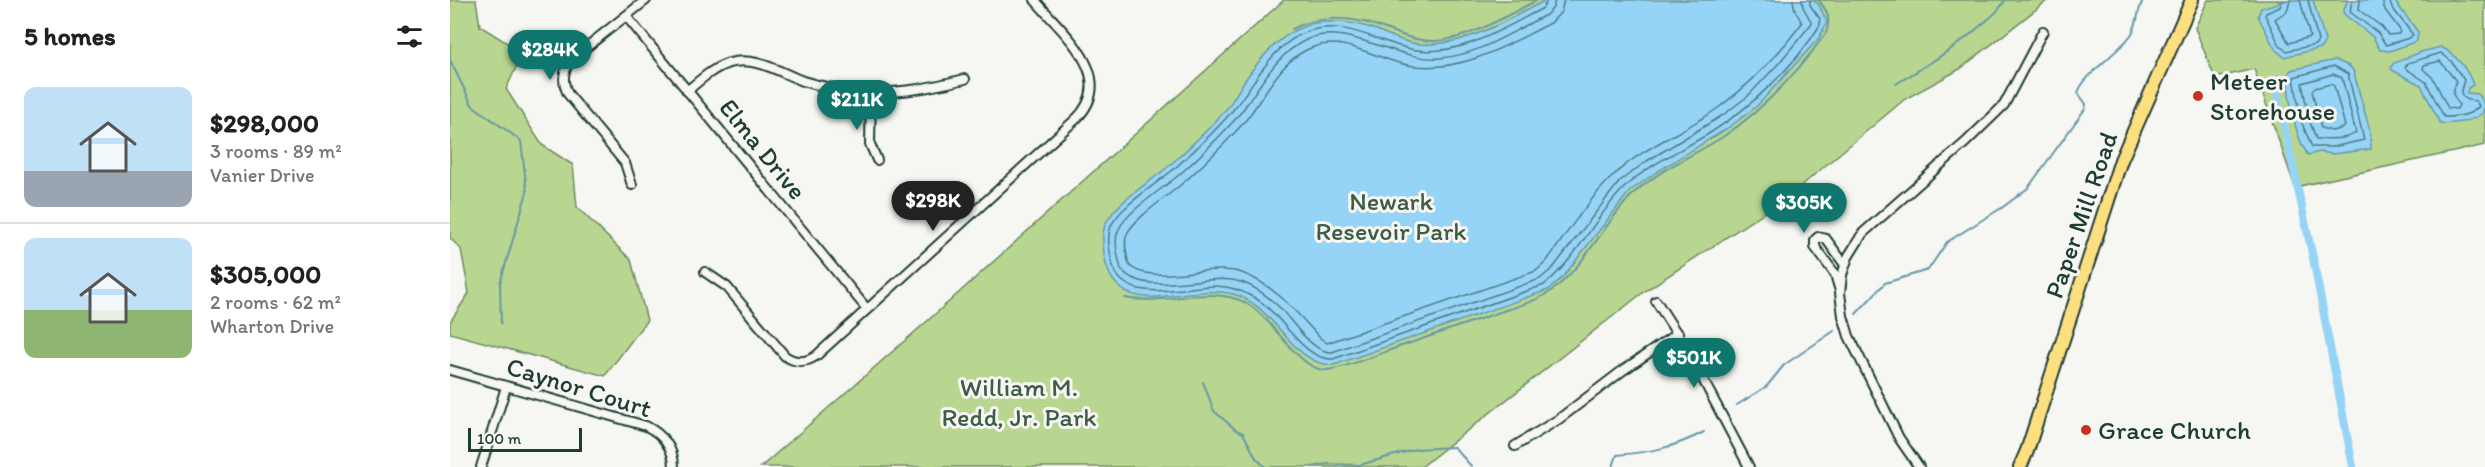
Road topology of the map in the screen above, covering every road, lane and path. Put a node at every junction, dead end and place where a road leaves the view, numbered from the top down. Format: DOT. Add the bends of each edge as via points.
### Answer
graph roads {
  1 [pos="645,0"];
  2 [pos="1035,0"];
  3 [pos="2192,0"];
  4 [pos="626,16"];
  5 [pos="2043,31"];
  6 [pos="965,79"];
  7 [pos="687,90"];
  8 [pos="871,93"];
  9 [pos="877,160"];
  10 [pos="632,185"];
  11 [pos="1845,265"];
  12 [pos="705,272"];
  13 [pos="1840,293"];
  14 [pos="1656,301"];
  15 [pos="867,309"];
  16 [pos="1678,333"];
  17 [pos="450,370"];
  18 [pos="506,387"];
  19 [pos="1515,446"];
  20 [pos="2027,451"];
  21 [pos="481,467"];
  22 [pos="674,467"];
  23 [pos="1749,467"];
  24 [pos="1919,467"];
  25 [pos="2020,467"];
  26 [pos="2027,467"];
  1 -- 4 [label="street"];
  2 -- 15 [label="street" via="1090,69 1093,84 1086,106"];
  3 -- 20 [label="main road, Paper Mill Road" via="2121,160"];
  4 -- 7 [label="street, Elma Drive"];
  4 -- 10 [label="street" via="570,61 563,82 568,94 625,163"];
  5 -- 11 [label="street" via="2004,105 1863,233"];
  6 -- 8 [label="street" via="927,88"];
  7 -- 8 [label="street" via="718,68 748,61 823,86"];
  7 -- 15 [label="street, Elma Drive"];
  8 -- 9 [label="street" via="870,144"];
  11 -- 13 [label="street"];
  11 -- 13 [label="street" via="1826,239 1815,240 1815,247 1835,274"];
  12 -- 15 [label="street" via="727,287 784,356 797,361 816,356"];
  13 -- 24 [label="street" via="1849,336 1899,438"];
  14 -- 16 [label="street"];
  16 -- 19 [label="street"];
  16 -- 23 [label="street"];
  17 -- 18 [label="street, Caynor Court"];
  18 -- 21 [label="street"];
  18 -- 22 [label="street, Caynor Court" via="646,426 669,446"];
  20 -- 25 [label="main road, Paper Mill Road"];
  20 -- 26 [label="main road, Paper Mill Road"];
}
